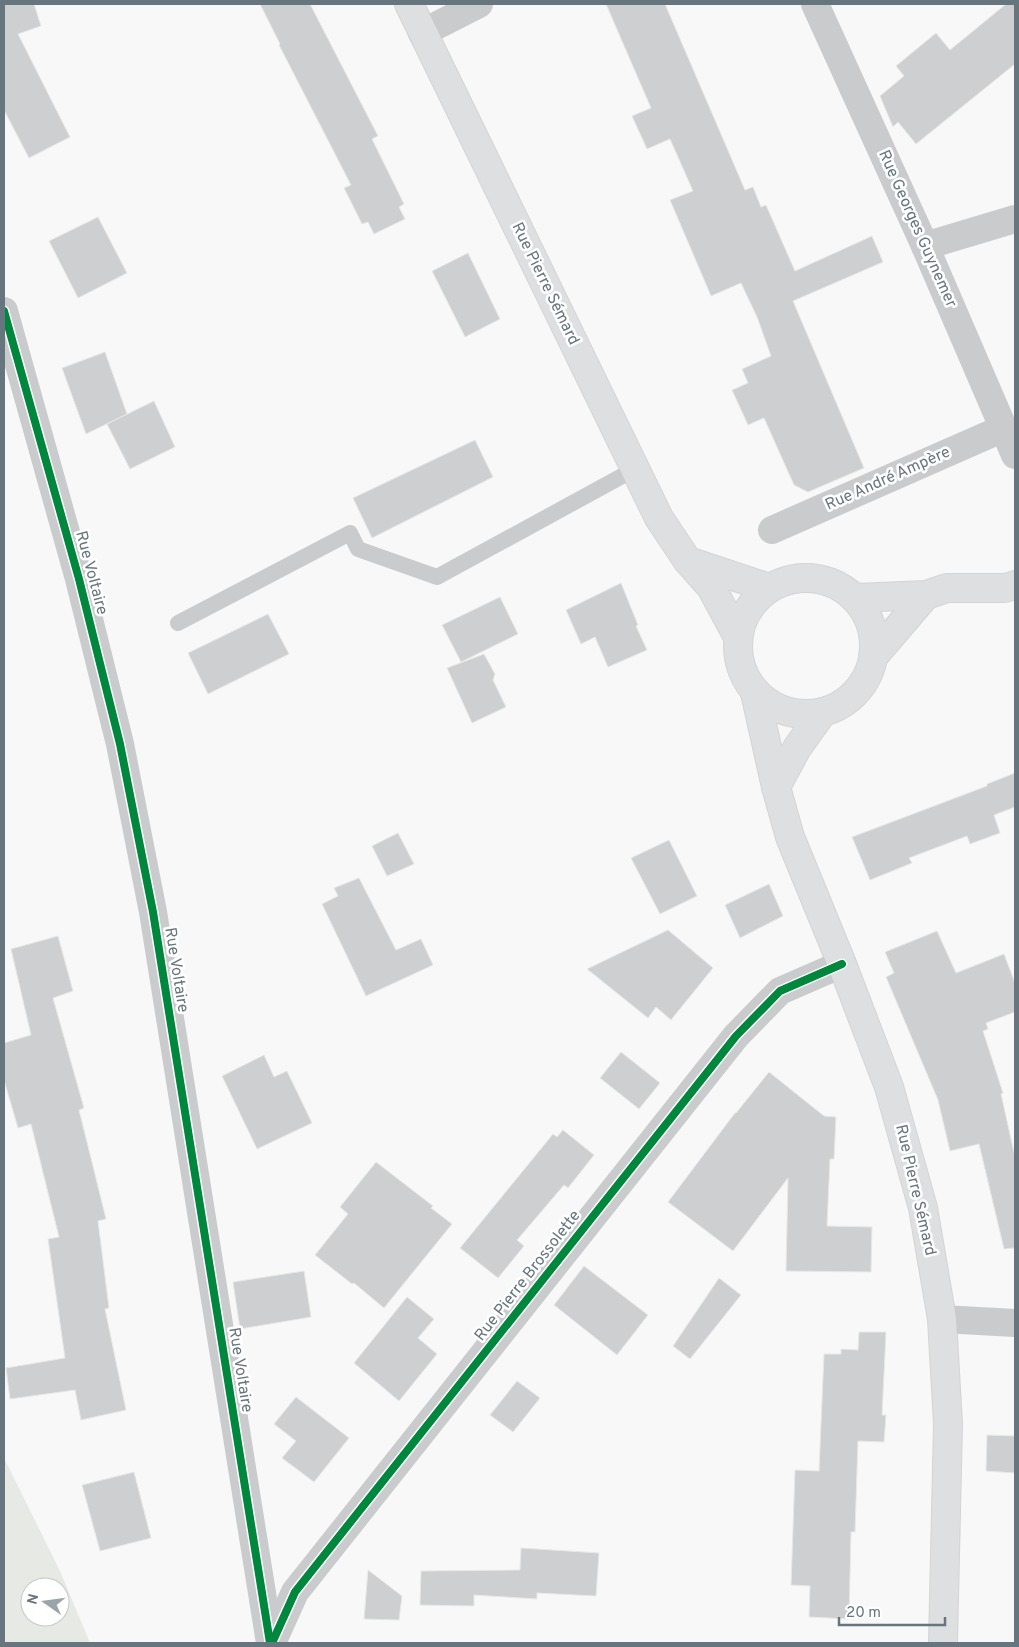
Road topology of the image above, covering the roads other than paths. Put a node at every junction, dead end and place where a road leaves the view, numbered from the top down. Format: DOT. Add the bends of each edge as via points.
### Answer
graph roads {
  1 [pos="410,4"];
  2 [pos="479,4"];
  3 [pos="815,4"];
  4 [pos="422,33"];
  5 [pos="1015,219"];
  6 [pos="926,246"];
  7 [pos="4,312"];
  8 [pos="1004,428"];
  9 [pos="1015,455"];
  10 [pos="635,469"];
  11 [pos="772,530"];
  12 [pos="686,560"];
  13 [pos="1015,585"];
  14 [pos="769,588"];
  15 [pos="926,595"];
  16 [pos="855,598"];
  17 [pos="178,623"];
  18 [pos="738,637"];
  19 [pos="873,657"];
  20 [pos="755,692"];
  21 [pos="822,713"];
  22 [pos="776,787"];
  23 [pos="842,964"];
  24 [pos="942,1319"];
  25 [pos="1015,1323"];
  26 [pos="271,1643"];
  27 [pos="943,1643"];
  1 -- 4 [label="main road, Rue Pierre Sémard"];
  2 -- 4 [label="street"];
  3 -- 6 [label="street, Rue Georges Guynemer"];
  4 -- 10 [label="main road, Rue Pierre Sémard"];
  5 -- 6 [label="street"];
  6 -- 8 [label="street, Rue Georges Guynemer"];
  7 -- 26 [label="street, Rue Voltaire" via="80,579 120,744 153,912"];
  8 -- 9 [label="street, Rue Georges Guynemer"];
  8 -- 11 [label="street, Rue André Ampère"];
  10 -- 12 [label="main road, Rue Pierre Sémard" via="659,518"];
  10 -- 17 [label="lane" via="437,577 358,549 350,533"];
  12 -- 14 [label="main road"];
  12 -- 18 [label="main road, Rue Pierre Sémard" via="711,587"];
  13 -- 15 [label="main road" via="1005,588 947,588"];
  14 -- 16 [label="main road" via="791,579 814,578 836,584"];
  14 -- 18 [label="main road" via="748,609"];
  15 -- 16 [label="main road"];
  15 -- 19 [label="main road"];
  16 -- 19 [label="main road" via="872,629"];
  18 -- 20 [label="main road" via="738,656 744,676"];
  19 -- 21 [label="main road" via="867,677 856,693 841,705"];
  20 -- 21 [label="main road" via="786,712"];
  20 -- 22 [label="main road, Rue Pierre Sémard"];
  21 -- 22 [label="main road" via="797,748"];
  22 -- 23 [label="main road, Rue Pierre Sémard" via="790,836"];
  23 -- 24 [label="main road, Rue Pierre Sémard" via="889,1087 922,1208"];
  23 -- 26 [label="street, Rue Pierre Brossolette" via="780,991 736,1036 295,1592"];
  24 -- 25 [label="street"];
  24 -- 27 [label="main road, Rue Pierre Sémard" via="948,1424"];
}
